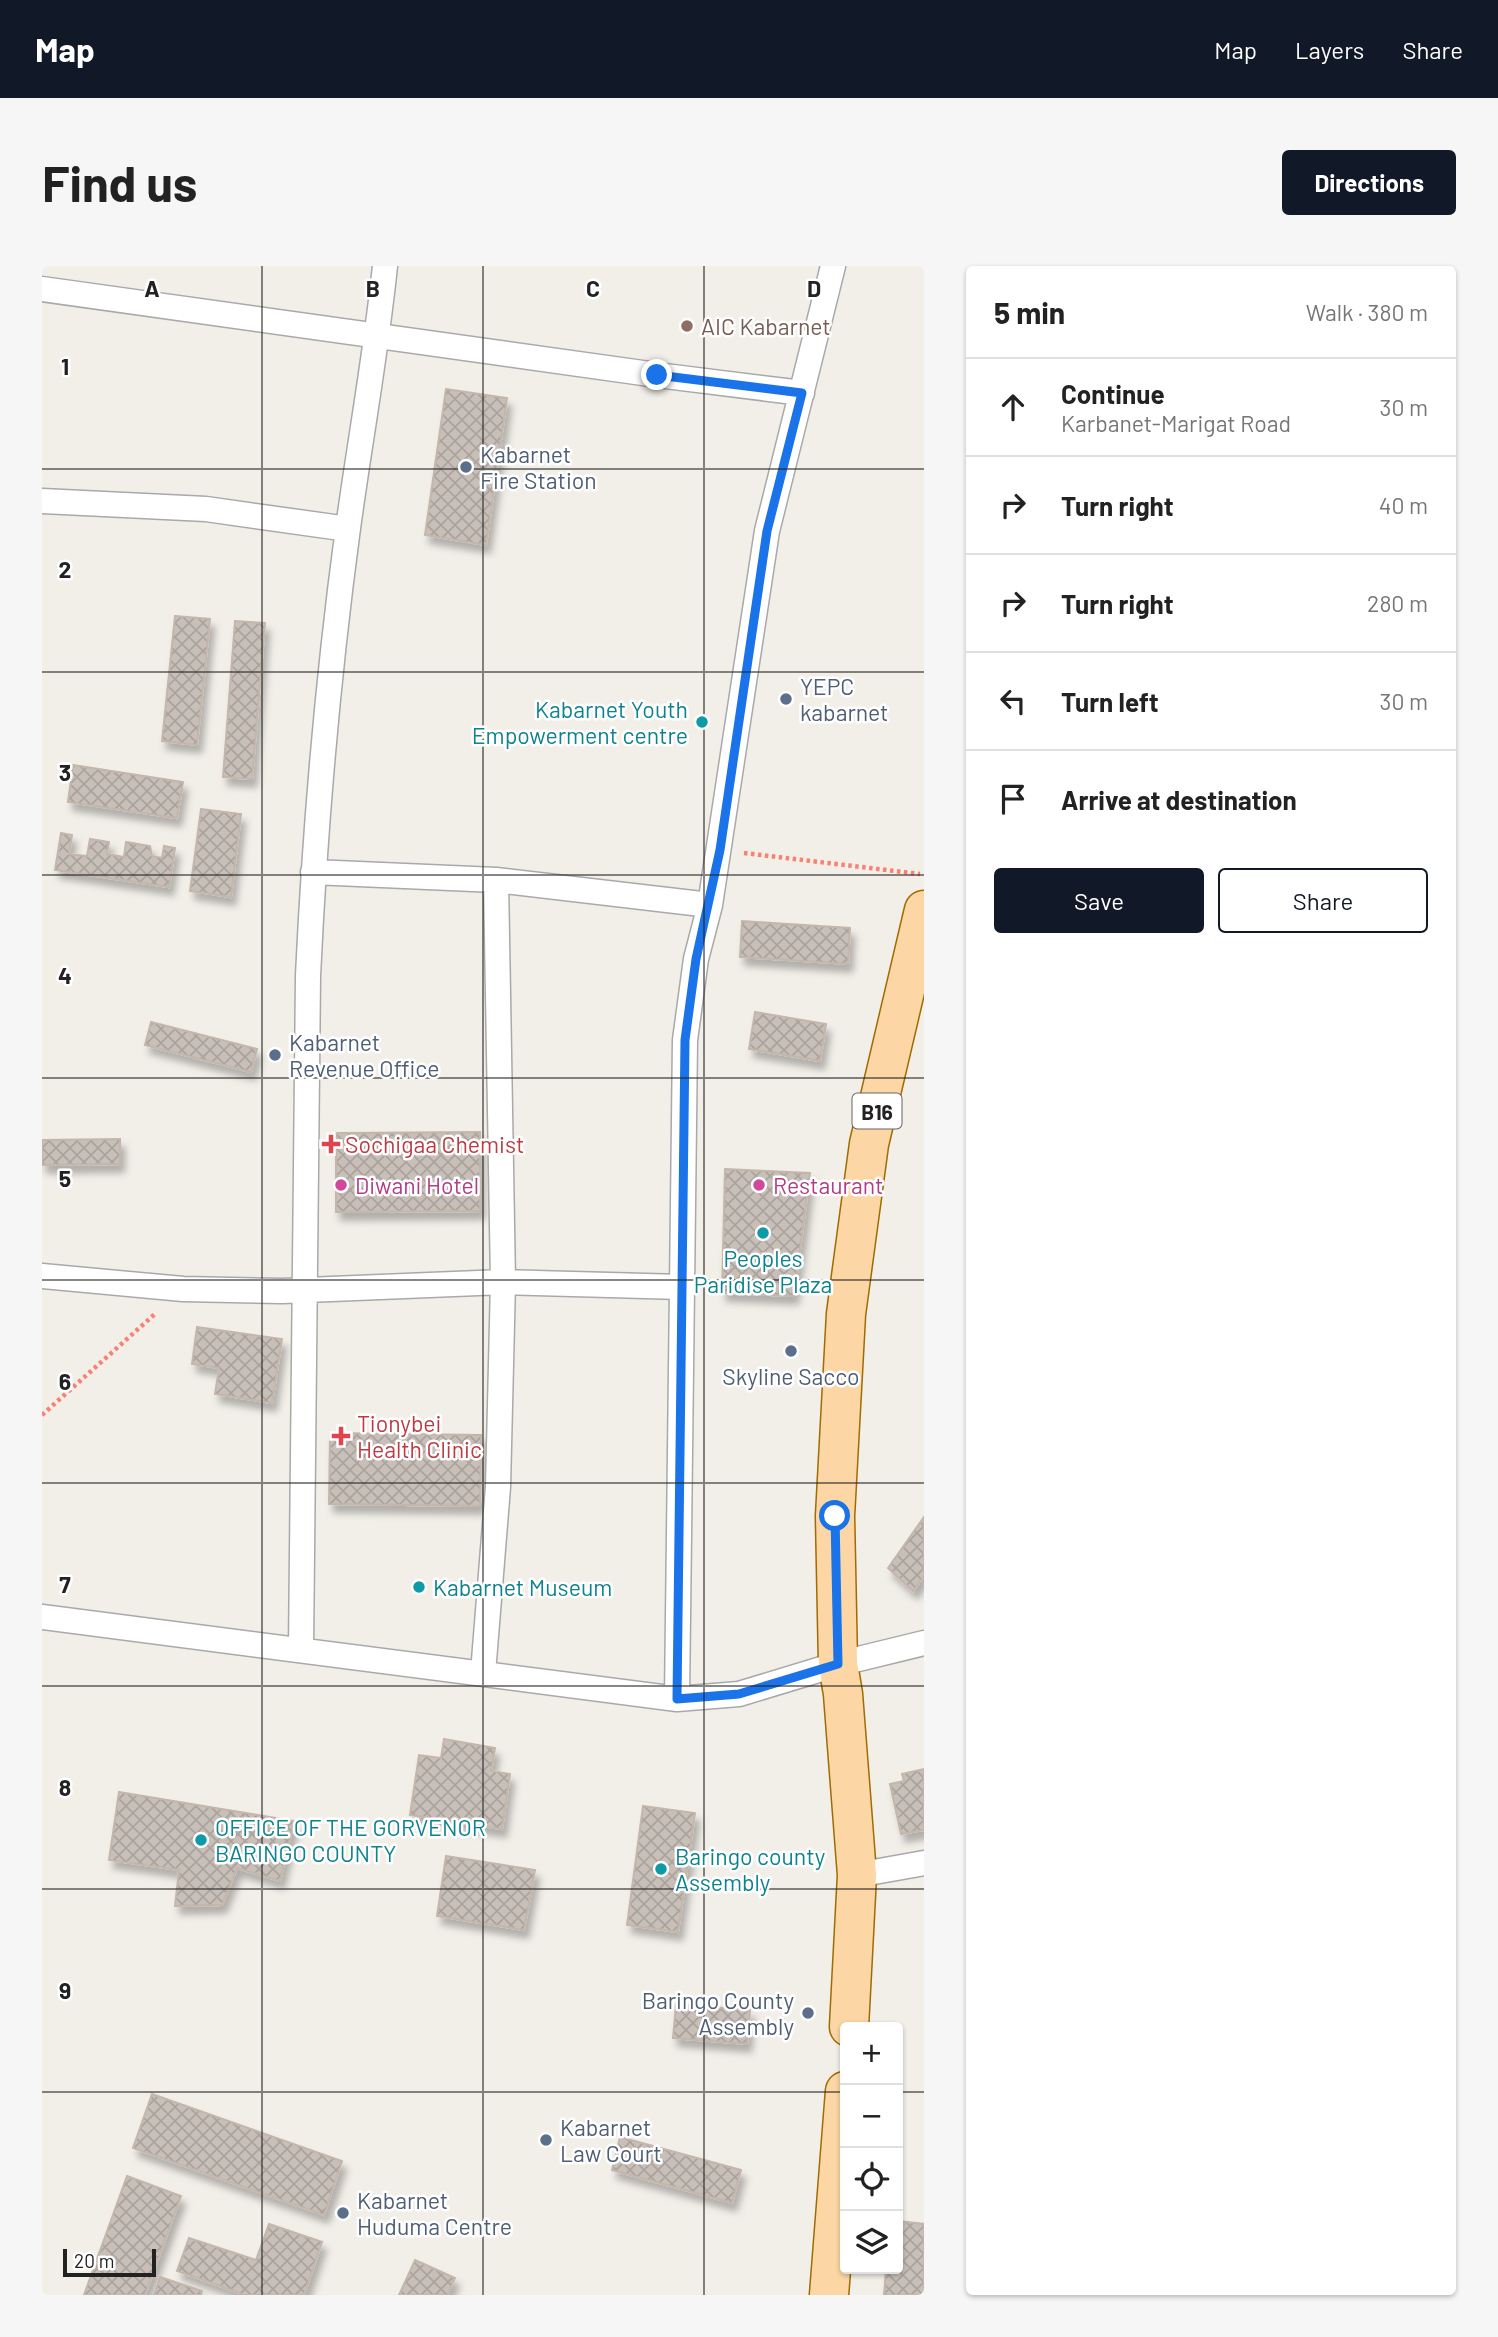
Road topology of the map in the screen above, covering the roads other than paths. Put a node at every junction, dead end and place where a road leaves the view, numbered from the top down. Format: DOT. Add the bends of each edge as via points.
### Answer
graph roads {
  1 [pos="385,266"];
  2 [pos="833,266"];
  3 [pos="42,289"];
  4 [pos="378,337"];
  5 [pos="802,393"];
  6 [pos="42,501"];
  7 [pos="348,529"];
  8 [pos="313,872"];
  9 [pos="496,880"];
  10 [pos="710,905"];
  11 [pos="924,910"];
  12 [pos="914,996"];
  13 [pos="42,1276"];
  14 [pos="503,1282"];
  15 [pos="682,1287"];
  16 [pos="307,1289"];
  17 [pos="42,1616"];
  18 [pos="924,1643"];
  19 [pos="301,1649"];
  20 [pos="838,1664"];
  21 [pos="483,1673"];
  22 [pos="677,1699"];
  23 [pos="924,1863"];
  24 [pos="856,1875"];
  25 [pos="849,2022"];
  26 [pos="840,2148"];
  27 [pos="828,2295"];
  1 -- 4 [label="street"];
  2 -- 5 [label="street"];
  3 -- 4 [label="street"];
  4 -- 5 [label="street"];
  4 -- 7 [label="street"];
  5 -- 10 [label="street" via="767,531"];
  6 -- 7 [label="street" via="206,509"];
  7 -- 8 [label="street"];
  8 -- 9 [label="street"];
  8 -- 16 [label="street" via="308,976"];
  9 -- 10 [label="street"];
  9 -- 14 [label="street"];
  10 -- 15 [label="street" via="696,959 685,1040"];
  11 -- 12 [label="main road, B16"];
  12 -- 20 [label="main road, B16" via="869,1144 846,1314 835,1516"];
  13 -- 16 [label="street" via="183,1289"];
  14 -- 15 [label="street"];
  14 -- 16 [label="street"];
  14 -- 21 [label="street" via="498,1487"];
  15 -- 22 [label="street"];
  16 -- 19 [label="street"];
  17 -- 19 [label="street"];
  18 -- 20 [label="street"];
  19 -- 21 [label="street"];
  20 -- 22 [label="street" via="739,1694"];
  20 -- 24 [label="main road, B16"];
  21 -- 22 [label="street"];
  23 -- 24 [label="street"];
  24 -- 25 [label="main road, B16"];
  26 -- 27 [label="main road"];
}
